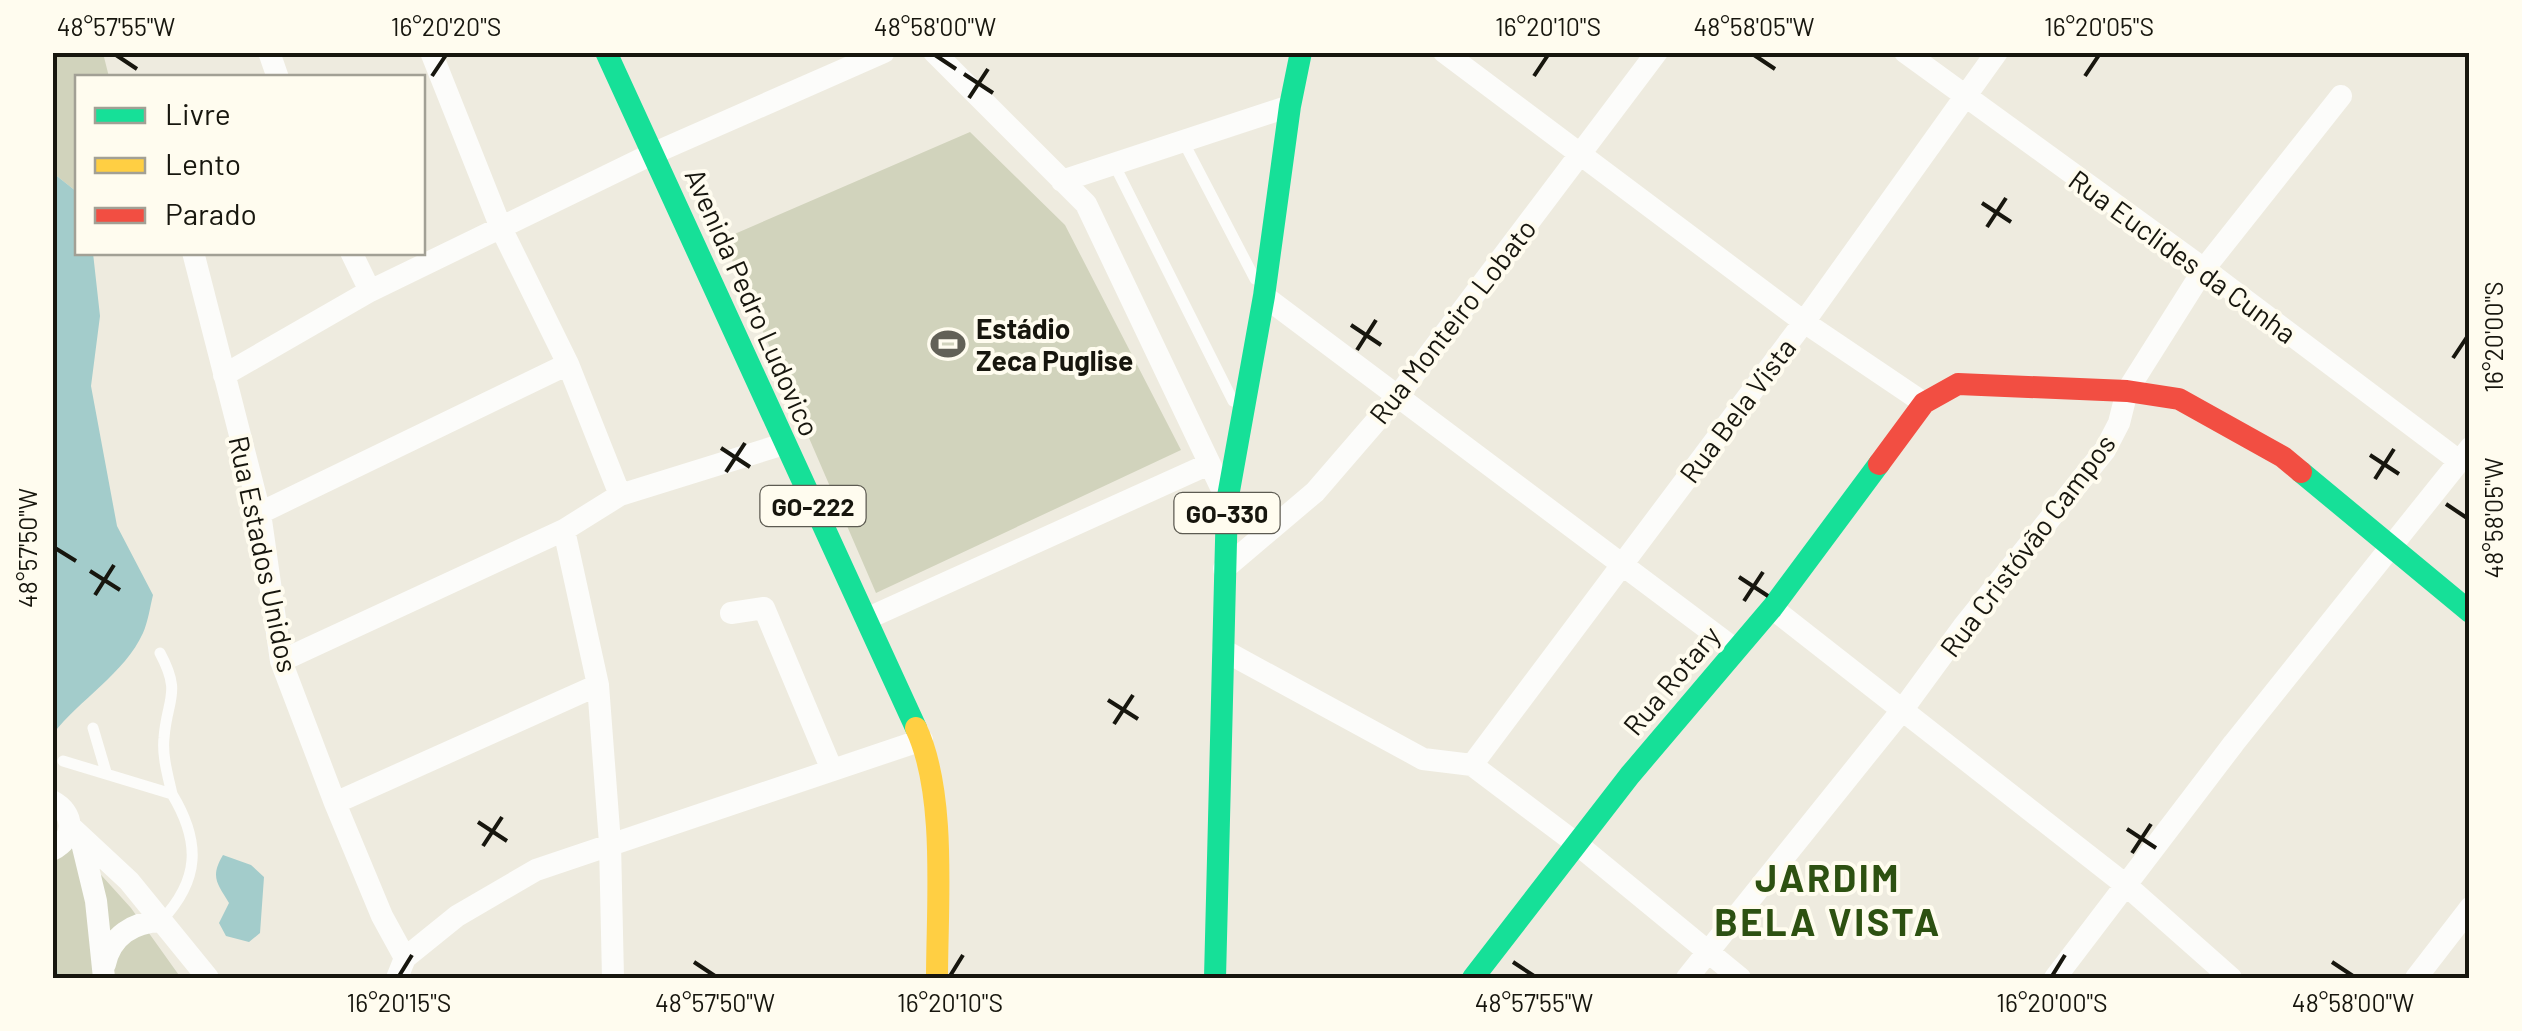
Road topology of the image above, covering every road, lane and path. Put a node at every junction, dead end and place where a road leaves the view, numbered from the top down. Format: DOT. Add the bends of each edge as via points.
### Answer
graph roads {
  1 [pos="431,52"];
  2 [pos="606,52"];
  3 [pos="884,52"];
  4 [pos="934,52"];
  5 [pos="968,52"];
  6 [pos="1301,52"];
  7 [pos="1444,52"];
  8 [pos="1658,52"];
  9 [pos="1905,52"];
  10 [pos="1997,52"];
  11 [pos="953,72"];
  12 [pos="1965,96"];
  13 [pos="2341,96"];
  14 [pos="1290,106"];
  15 [pos="1183,141"];
  16 [pos="652,154"];
  17 [pos="1580,156"];
  18 [pos="1114,164"];
  19 [pos="1062,181"];
  20 [pos="501,228"];
  21 [pos="194,255"];
  22 [pos="352,255"];
  23 [pos="2204,270"];
  24 [pos="370,291"];
  25 [pos="1264,296"];
  26 [pos="1804,322"];
  27 [pos="568,364"];
  28 [pos="224,375"];
  29 [pos="2127,391"];
  30 [pos="1397,396"];
  31 [pos="1924,403"];
  32 [pos="1242,420"];
  33 [pos="784,444"];
  34 [pos="2464,454"];
  35 [pos="1209,464"];
  36 [pos="620,495"];
  37 [pos="1228,502"];
  38 [pos="260,514"];
  39 [pos="564,530"];
  40 [pos="2390,549"];
  41 [pos="1621,563"];
  42 [pos="1224,568"];
  43 [pos="1772,608"];
  44 [pos="2470,612"];
  45 [pos="731,613"];
  46 [pos="866,619"];
  47 [pos="1223,650"];
  48 [pos="1736,650"];
  49 [pos="160,654"];
  50 [pos="281,661"];
  51 [pos="598,685"];
  52 [pos="1903,709"];
  53 [pos="93,728"];
  54 [pos="922,740"];
  55 [pos="63,761"];
  56 [pos="1472,765"];
  57 [pos="832,770"];
  58 [pos="106,772"];
  59 [pos="172,794"];
  60 [pos="52,800"];
  61 [pos="334,803"];
  62 [pos="76,833"];
  63 [pos="610,843"];
  64 [pos="1577,844"];
  65 [pos="52,850"];
  66 [pos="2128,886"];
  67 [pos="2470,908"];
  68 [pos="161,921"];
  69 [pos="1708,952"];
  70 [pos="401,968"];
  71 [pos="104,973"];
  72 [pos="208,978"];
  73 [pos="613,978"];
  74 [pos="937,978"];
  75 [pos="1215,978"];
  76 [pos="1473,978"];
  77 [pos="1686,978"];
  78 [pos="1740,978"];
  79 [pos="2055,978"];
  80 [pos="2231,978"];
  81 [pos="2416,978"];
  1 -- 20 [label="street"];
  2 -- 16 [label="main road, Avenida Pedro Ludovico / GO-222"];
  3 -- 16 [label="street"];
  4 -- 11 [label="street"];
  5 -- 11 [label="street"];
  6 -- 14 [label="main road, GO-330"];
  7 -- 17 [label="street"];
  8 -- 17 [label="street, Rua Monteiro Lobato"];
  9 -- 12 [label="street, Rua Euclides da Cunha"];
  10 -- 12 [label="street, Rua Bela Vista"];
  11 -- 19 [label="street"];
  12 -- 23 [label="street, Rua Euclides da Cunha"];
  12 -- 26 [label="street, Rua Bela Vista"];
  13 -- 23 [label="street, Rua Cristóvão Campos"];
  14 -- 15 [label="street"];
  14 -- 25 [label="main road, GO-330"];
  15 -- 18 [label="street"];
  15 -- 25 [label="lane"];
  16 -- 20 [label="street"];
  16 -- 33 [label="main road, Avenida Pedro Ludovico / GO-222"];
  17 -- 26 [label="street"];
  17 -- 30 [label="street, Rua Monteiro Lobato"];
  18 -- 19 [label="street"];
  18 -- 32 [label="lane"];
  19 -- 35 [label="street" via="1086,204"];
  20 -- 24 [label="street"];
  20 -- 27 [label="street"];
  21 -- 28 [label="street, Rua Estados Unidos"];
  22 -- 24 [label="street"];
  23 -- 29 [label="street, Rua Cristóvão Campos"];
  23 -- 34 [label="street, Rua Euclides da Cunha"];
  24 -- 28 [label="street"];
  25 -- 30 [label="street"];
  25 -- 32 [label="main road, GO-330"];
  26 -- 31 [label="street"];
  26 -- 41 [label="street, Rua Bela Vista"];
  27 -- 36 [label="street"];
  27 -- 38 [label="street"];
  28 -- 38 [label="street, Rua Estados Unidos"];
  29 -- 31 [label="main road, Rua Rotary" via="1958,384"];
  29 -- 40 [label="main road" via="2178,398 2282,456"];
  29 -- 52 [label="street, Rua Cristóvão Campos" via="2105,450"];
  30 -- 41 [label="street"];
  30 -- 42 [label="street, Rua Monteiro Lobato" via="1315,492"];
  31 -- 43 [label="main road, Rua Rotary"];
  32 -- 37 [label="main road, GO-330"];
  33 -- 36 [label="street"];
  33 -- 46 [label="main road, Avenida Pedro Ludovico / GO-222"];
  34 -- 40 [label="street"];
  35 -- 37 [label="street"];
  35 -- 46 [label="street"];
  36 -- 39 [label="street"];
  37 -- 42 [label="main road, GO-330"];
  38 -- 50 [label="street, Rua Estados Unidos"];
  39 -- 50 [label="street"];
  39 -- 51 [label="street"];
  40 -- 44 [label="main road"];
  40 -- 66 [label="street"];
  41 -- 48 [label="street"];
  41 -- 56 [label="street, Rua Bela Vista"];
  42 -- 47 [label="main road, GO-330"];
  43 -- 48 [label="main road, Rua Rotary"];
  43 -- 52 [label="street"];
  45 -- 57 [label="street" via="764,608"];
  46 -- 54 [label="main road, Avenida Pedro Ludovico / GO-222"];
  47 -- 56 [label="street" via="1424,760"];
  47 -- 75 [label="main road, GO-330"];
  48 -- 64 [label="main road, Rua Rotary"];
  49 -- 59 [label="lane" via="172,676 163,740"];
  50 -- 61 [label="street, Rua Estados Unidos"];
  51 -- 61 [label="street"];
  51 -- 63 [label="street"];
  52 -- 66 [label="street"];
  52 -- 69 [label="street, Rua Cristóvão Campos"];
  53 -- 58 [label="lane"];
  54 -- 57 [label="street"];
  54 -- 74 [label="main road, Avenida Pedro Ludovico / GO-222" via="936,816"];
  55 -- 58 [label="lane"];
  56 -- 64 [label="street"];
  57 -- 63 [label="street"];
  58 -- 59 [label="lane"];
  59 -- 68 [label="lane" via="187,818 193,856 190,882"];
  60 -- 62 [label="street" via="66,810"];
  61 -- 70 [label="street, Rua Estados Unidos"];
  62 -- 65 [label="street"];
  62 -- 68 [label="street"];
  62 -- 71 [label="street" via="96,901"];
  63 -- 70 [label="street" via="502,888 457,916"];
  63 -- 73 [label="street"];
  64 -- 69 [label="street"];
  64 -- 76 [label="main road, Rua Rotary"];
  66 -- 79 [label="street"];
  66 -- 80 [label="street"];
  67 -- 81 [label="street"];
  68 -- 71 [label="street" via="125,932 110,947"];
  68 -- 72 [label="street"];
  69 -- 77 [label="street, Rua Cristóvão Campos"];
  69 -- 78 [label="street"];
}
